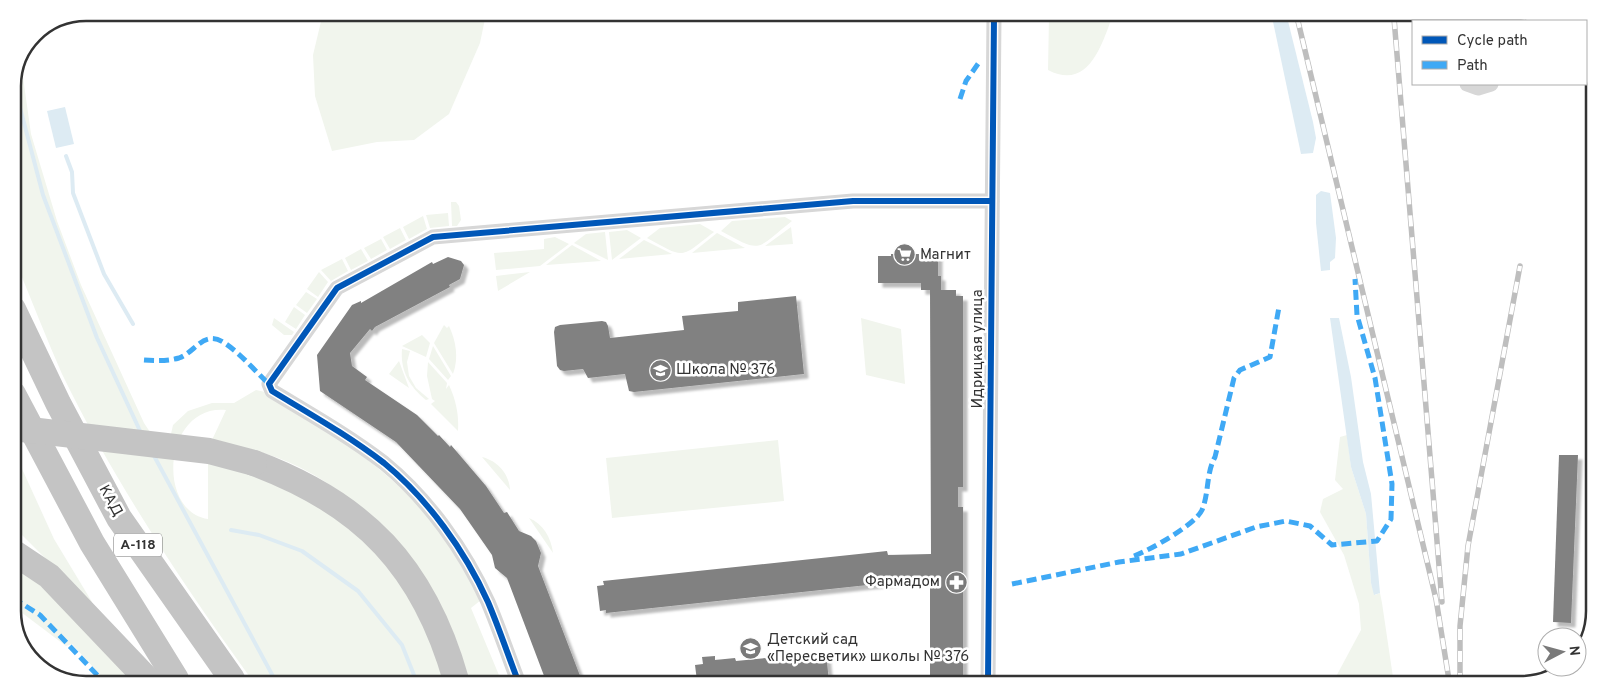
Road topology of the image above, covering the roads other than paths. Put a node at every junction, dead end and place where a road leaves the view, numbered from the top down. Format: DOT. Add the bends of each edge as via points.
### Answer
graph roads {
  1 [pos="994,21"];
  2 [pos="1470,85"];
  3 [pos="1488,85"];
  4 [pos="992,201"];
  5 [pos="21,326"];
  6 [pos="21,409"];
  7 [pos="21,429"];
  8 [pos="21,557"];
  9 [pos="144,676"];
  10 [pos="174,676"];
  11 [pos="230,676"];
  12 [pos="455,676"];
  13 [pos="516,676"];
  14 [pos="988,676"];
  1 -- 4 [label="street, Идрицкая улица"];
  2 -- 3 [label="street" via="1478,88"];
  4 -- 13 [label="street" via="853,201 433,237 337,288 269,384 272,391 384,464 428,508 470,567"];
  4 -- 14 [label="street, Идрицкая улица"];
  5 -- 11 [label="highway, КАД / А-118" via="119,518"];
  6 -- 10 [label="highway, А-118" via="92,543"];
  7 -- 12 [label="highway, bridge" via="209,451 254,462 288,475 346,508 394,556 421,592 437,624"];
  8 -- 9 [label="highway" via="49,576"];
}
